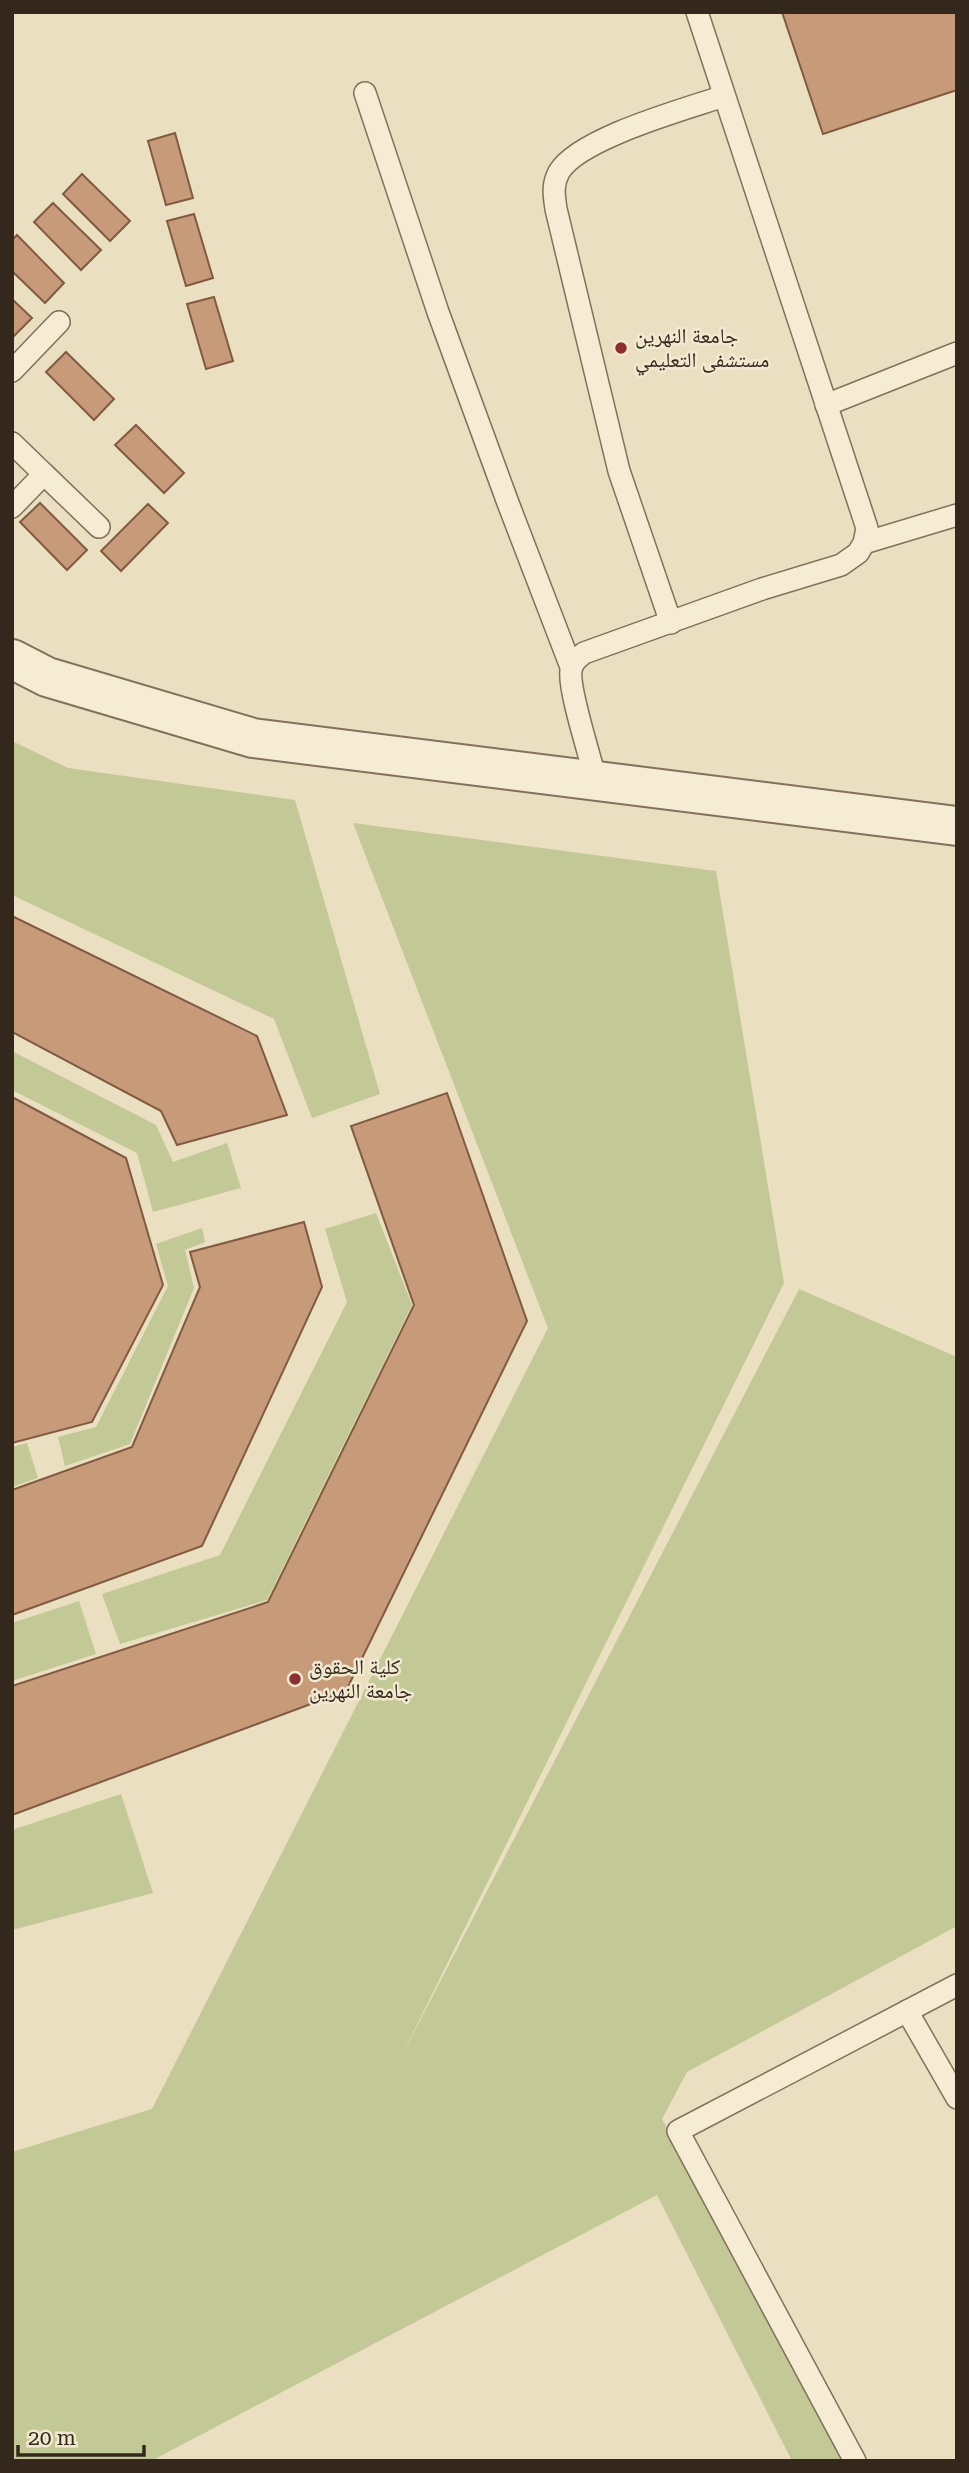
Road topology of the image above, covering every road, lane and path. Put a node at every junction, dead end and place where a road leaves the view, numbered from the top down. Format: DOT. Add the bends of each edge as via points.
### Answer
graph roads {
  1 [pos="696,12"];
  2 [pos="365,93"];
  3 [pos="724,96"];
  4 [pos="59,322"];
  5 [pos="957,353"];
  6 [pos="12,371"];
  7 [pos="826,405"];
  8 [pos="12,443"];
  9 [pos="44,474"];
  10 [pos="12,507"];
  11 [pos="957,515"];
  12 [pos="99,527"];
  13 [pos="864,543"];
  14 [pos="671,623"];
  15 [pos="12,659"];
  16 [pos="571,667"];
  17 [pos="596,781"];
  18 [pos="957,826"];
  19 [pos="957,1985"];
  20 [pos="906,2011"];
  21 [pos="957,2098"];
  22 [pos="855,2461"];
  1 -- 3 [label="lane"];
  2 -- 16 [label="lane" via="438,312"];
  3 -- 7 [label="lane"];
  3 -- 14 [label="lane" via="611,135 560,170 553,187 619,471"];
  4 -- 6 [label="lane"];
  5 -- 7 [label="lane"];
  7 -- 13 [label="lane" via="867,528"];
  8 -- 9 [label="lane"];
  9 -- 10 [label="lane"];
  9 -- 12 [label="lane"];
  11 -- 13 [label="lane"];
  13 -- 14 [label="lane" via="841,565"];
  14 -- 16 [label="lane" via="584,653"];
  15 -- 17 [label="street" via="47,677 253,738"];
  16 -- 17 [label="lane"];
  17 -- 18 [label="street"];
  19 -- 20 [label="lane"];
  20 -- 21 [label="lane"];
  20 -- 22 [label="lane" via="678,2131"];
}
